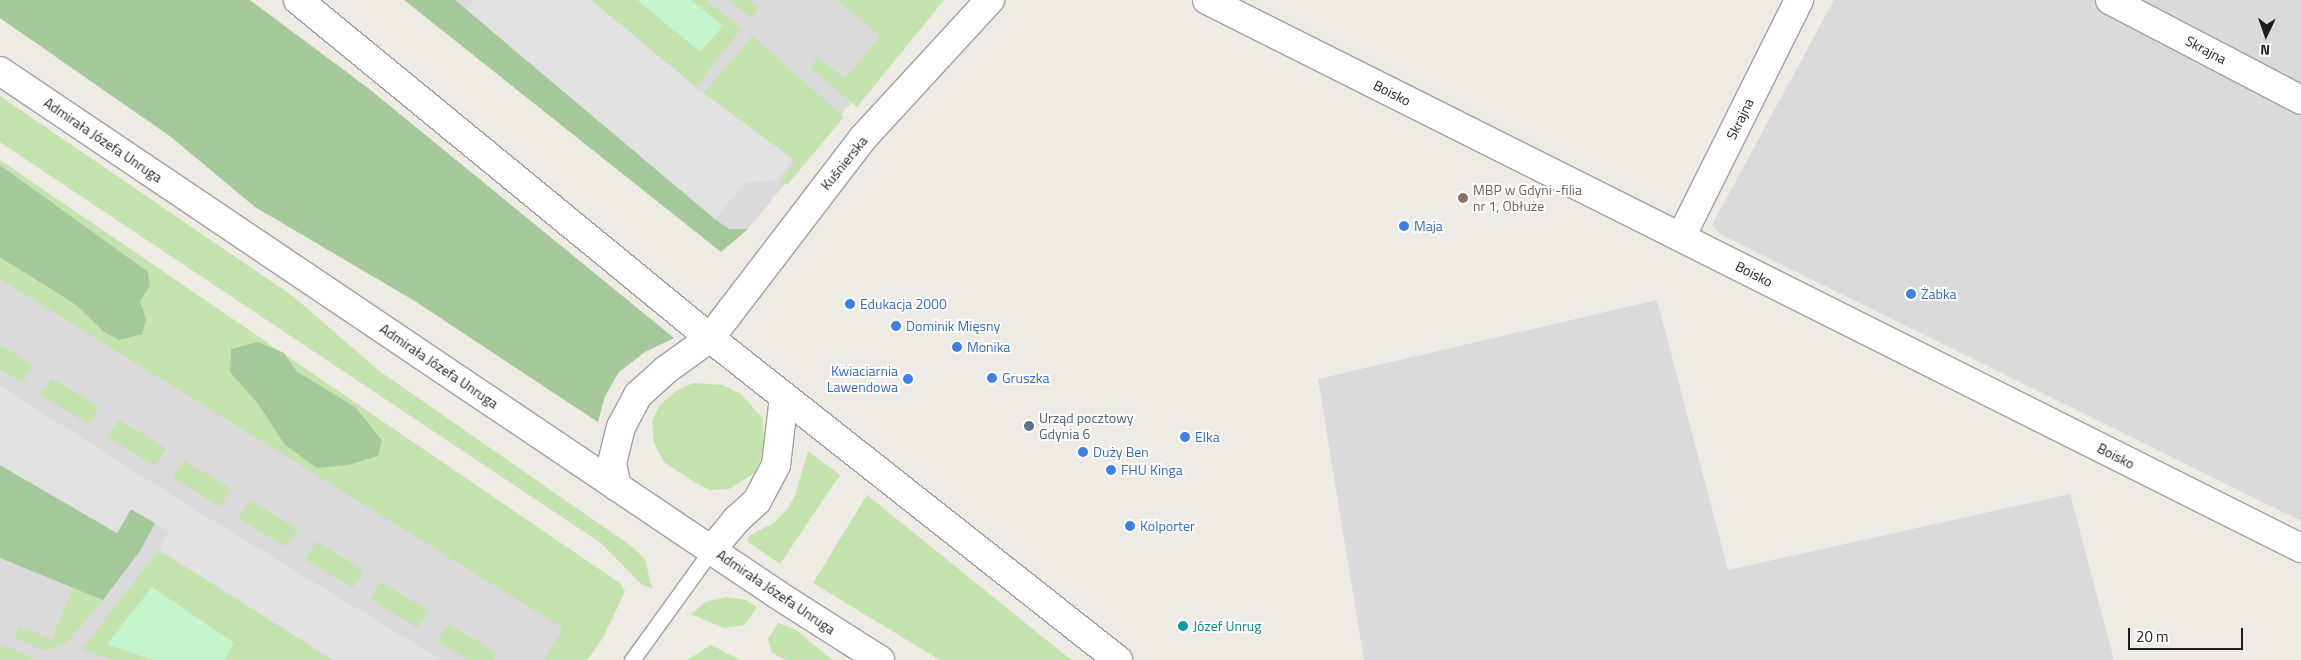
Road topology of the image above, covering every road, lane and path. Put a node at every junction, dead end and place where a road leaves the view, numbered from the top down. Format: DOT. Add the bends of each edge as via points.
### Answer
graph roads {
  1 [pos="298,0"];
  2 [pos="990,0"];
  3 [pos="1207,0"];
  4 [pos="1799,0"];
  5 [pos="2110,0"];
  6 [pos="0,71"];
  7 [pos="2301,100"];
  8 [pos="1681,237"];
  9 [pos="710,338"];
  10 [pos="784,397"];
  11 [pos="617,487"];
  12 [pos="2301,548"];
  13 [pos="712,549"];
  14 [pos="632,660"];
  15 [pos="880,660"];
  16 [pos="1118,660"];
  1 -- 9 [label="street"];
  2 -- 9 [label="street, Kuśnierska" via="863,138"];
  3 -- 8 [label="street, Boisko"];
  4 -- 8 [label="street, Skrajna"];
  5 -- 7 [label="street, Skrajna"];
  6 -- 11 [label="street, Admirała Józefa Unruga"];
  8 -- 12 [label="street, Boisko"];
  9 -- 10 [label="street"];
  9 -- 11 [label="street, Kuśnierska" via="638,395 621,427 614,454 612,463"];
  10 -- 13 [label="street" via="776,466 757,501"];
  10 -- 16 [label="street"];
  11 -- 13 [label="street, Admirała Józefa Unruga"];
  13 -- 14 [label="lane"];
  13 -- 15 [label="street, Admirała Józefa Unruga"];
}
